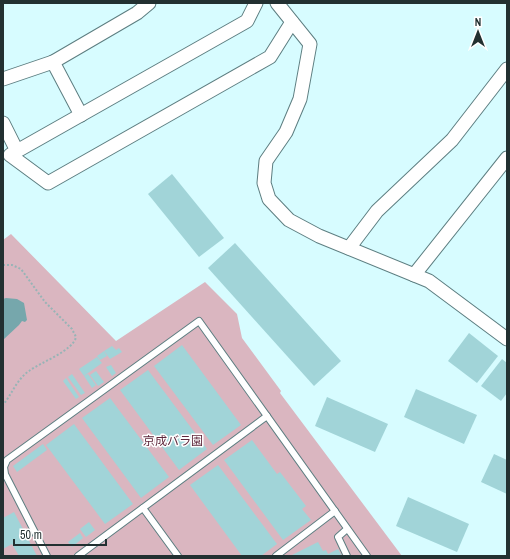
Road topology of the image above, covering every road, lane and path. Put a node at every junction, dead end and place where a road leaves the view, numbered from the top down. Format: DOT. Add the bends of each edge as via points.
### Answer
graph roads {
  1 [pos="149,3"];
  2 [pos="256,3"];
  3 [pos="277,3"];
  4 [pos="292,22"];
  5 [pos="53,62"];
  6 [pos="507,69"];
  7 [pos="3,78"];
  8 [pos="81,115"];
  9 [pos="3,123"];
  10 [pos="17,151"];
  11 [pos="507,158"];
  12 [pos="349,248"];
  13 [pos="3,265"];
  14 [pos="414,274"];
  15 [pos="507,338"];
  16 [pos="3,405"];
  17 [pos="267,416"];
  18 [pos="143,508"];
  19 [pos="335,511"];
  20 [pos="348,529"];
  21 [pos="47,556"];
  22 [pos="78,556"];
  23 [pos="178,556"];
  24 [pos="276,556"];
  25 [pos="347,556"];
  26 [pos="367,556"];
  1 -- 5 [label="street" via="137,13"];
  2 -- 8 [label="street" via="247,21"];
  3 -- 4 [label="street"];
  4 -- 10 [label="street" via="270,57 48,183 10,155"];
  4 -- 12 [label="street" via="310,44 300,99 286,132 266,161 264,183 269,199 289,220"];
  5 -- 7 [label="street"];
  5 -- 8 [label="street"];
  6 -- 12 [label="street" via="452,140 377,211"];
  8 -- 10 [label="street"];
  9 -- 10 [label="street"];
  11 -- 14 [label="street"];
  12 -- 14 [label="street"];
  13 -- 16 [label="path" via="21,269 45,302 72,329 76,337 72,346 28,371 18,381"];
  14 -- 15 [label="street" via="428,281"];
  17 -- 18 [label="lane"];
  17 -- 19 [label="lane"];
  17 -- 21 [label="lane" via="199,321 7,460 5,474"];
  18 -- 22 [label="lane"];
  18 -- 23 [label="lane"];
  19 -- 20 [label="lane"];
  19 -- 24 [label="lane"];
  20 -- 25 [label="lane" via="338,537"];
  20 -- 26 [label="lane"];
}
